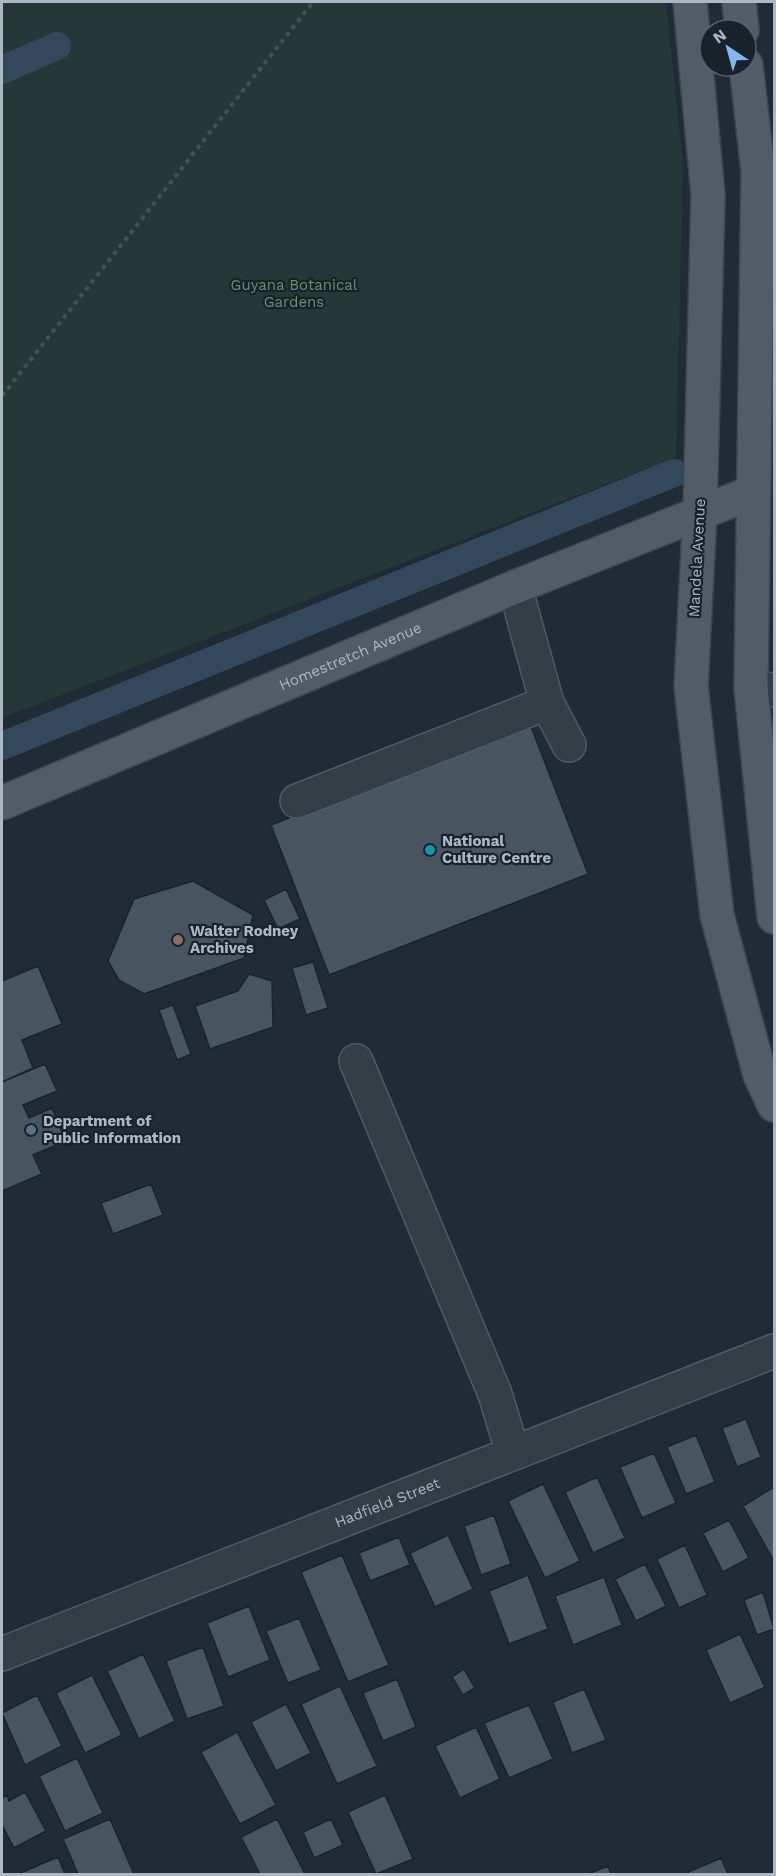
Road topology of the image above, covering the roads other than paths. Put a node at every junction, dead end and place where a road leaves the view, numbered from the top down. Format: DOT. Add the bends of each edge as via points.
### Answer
graph roads {
  1 [pos="690,2"];
  2 [pos="739,2"];
  3 [pos="741,18"];
  4 [pos="747,78"];
  5 [pos="764,487"];
  6 [pos="700,512"];
  7 [pos="515,587"];
  8 [pos="763,689"];
  9 [pos="547,703"];
  10 [pos="569,745"];
  11 [pos="297,801"];
  12 [pos="2,803"];
  13 [pos="774,917"];
  14 [pos="356,1061"];
  15 [pos="774,1105"];
  16 [pos="774,1351"];
  17 [pos="513,1453"];
  18 [pos="2,1654"];
  1 -- 6 [label="main road, Mandela Avenue" via="708,195"];
  2 -- 3 [label="main road"];
  4 -- 5 [label="main road" via="758,171"];
  5 -- 6 [label="main road, Homestretch Avenue"];
  5 -- 8 [label="main road"];
  6 -- 7 [label="main road, Homestretch Avenue"];
  6 -- 15 [label="main road, Mandela Avenue" via="691,686 717,915 760,1075"];
  7 -- 9 [label="street"];
  7 -- 12 [label="main road, Homestretch Avenue"];
  8 -- 13 [label="main road"];
  9 -- 10 [label="street"];
  9 -- 11 [label="street"];
  14 -- 17 [label="street" via="495,1394"];
  16 -- 17 [label="street, Hadfield Street"];
  17 -- 18 [label="street, Hadfield Street"];
}
